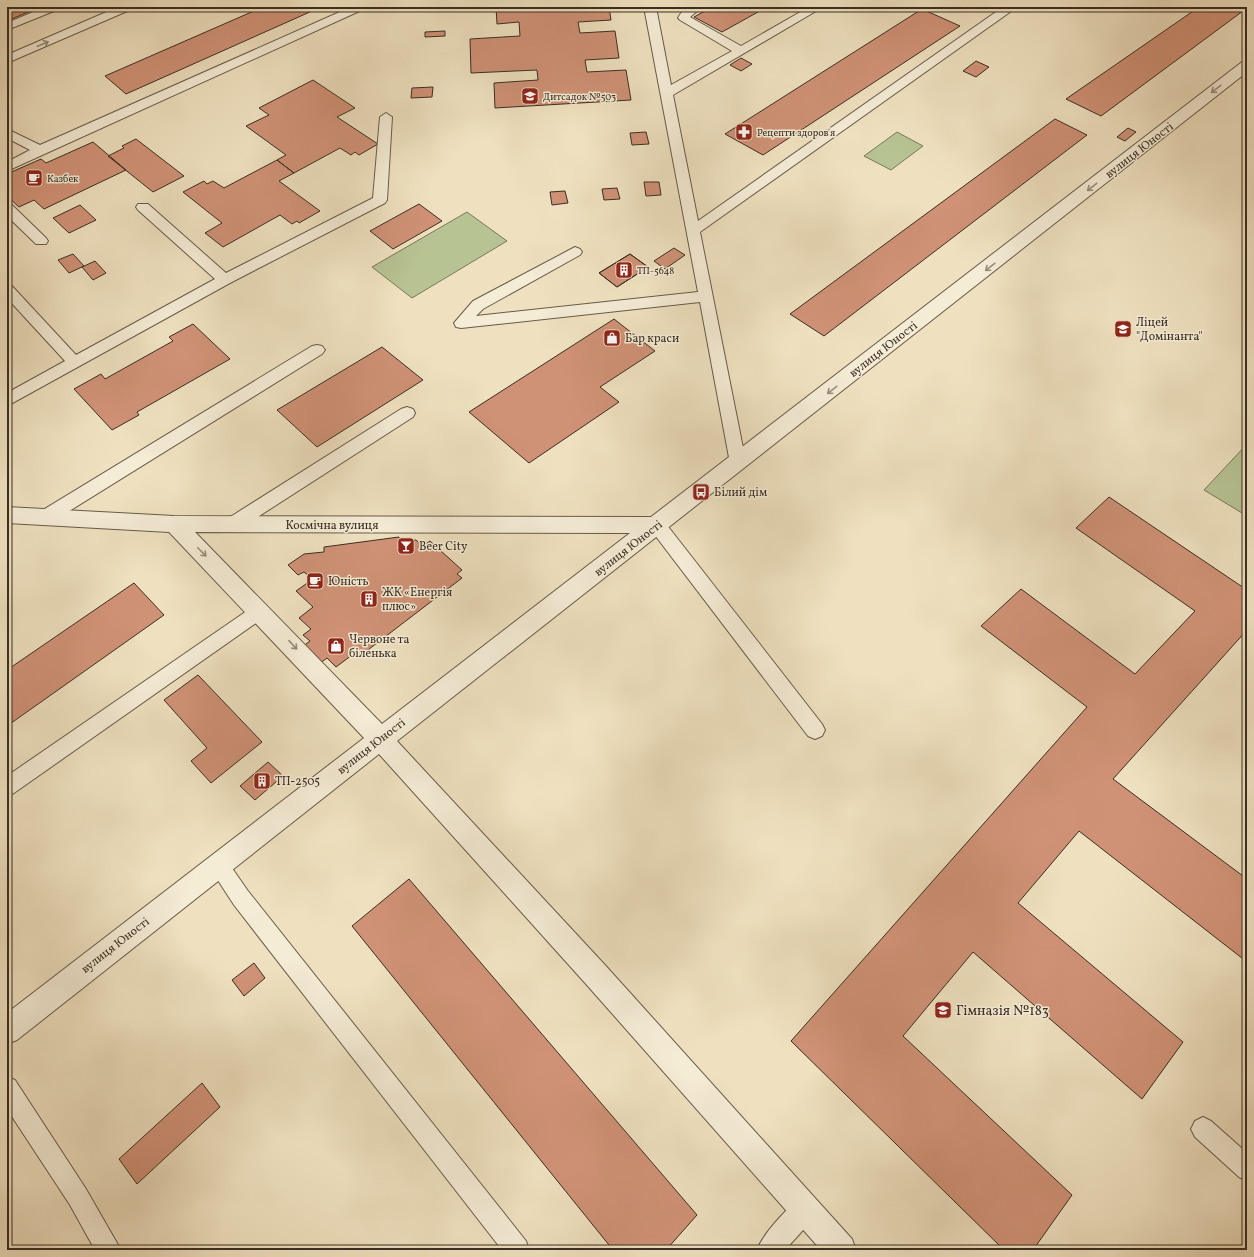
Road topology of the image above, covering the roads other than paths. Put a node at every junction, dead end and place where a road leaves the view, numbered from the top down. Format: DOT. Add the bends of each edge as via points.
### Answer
graph roads {
  1 [pos="55,7"];
  2 [pos="128,7"];
  3 [pos="360,7"];
  4 [pos="650,7"];
  5 [pos="696,7"];
  6 [pos="817,7"];
  7 [pos="1005,8"];
  8 [pos="7,27"];
  9 [pos="741,51"];
  10 [pos="7,59"];
  11 [pos="1247,65"];
  12 [pos="667,93"];
  13 [pos="386,117"];
  14 [pos="7,132"];
  15 [pos="40,150"];
  16 [pos="7,167"];
  17 [pos="143,207"];
  18 [pos="7,208"];
  19 [pos="693,231"];
  20 [pos="41,241"];
  21 [pos="575,252"];
  22 [pos="225,280"];
  23 [pos="7,289"];
  24 [pos="706,296"];
  25 [pos="316,350"];
  26 [pos="75,363"];
  27 [pos="7,400"];
  28 [pos="407,412"];
  29 [pos="738,463"];
  30 [pos="7,515"];
  31 [pos="44,518"];
  32 [pos="174,524"];
  33 [pos="233,524"];
  34 [pos="658,525"];
  35 [pos="260,610"];
  36 [pos="815,730"];
  37 [pos="380,738"];
  38 [pos="7,787"];
  39 [pos="218,865"];
  40 [pos="7,1030"];
  41 [pos="7,1088"];
  42 [pos="1202,1129"];
  43 [pos="1247,1169"];
  44 [pos="805,1209"];
  45 [pos="109,1250"];
  46 [pos="517,1250"];
  47 [pos="769,1250"];
  48 [pos="841,1250"];
  1 -- 8 [label="lane"];
  10 -- 2 [label="lane, one-way"];
  3 -- 15 [label="lane"];
  4 -- 12 [label="lane"];
  5 -- 9 [label="lane" via="687,12 684,18"];
  6 -- 9 [label="lane"];
  7 -- 19 [label="lane"];
  9 -- 12 [label="lane"];
  11 -- 29 [label="street, вулиця Юності, one-way"];
  12 -- 19 [label="lane"];
  13 -- 22 [label="lane" via="380,200"];
  14 -- 15 [label="lane"];
  15 -- 16 [label="lane"];
  17 -- 22 [label="lane"];
  18 -- 20 [label="lane"];
  19 -- 24 [label="lane"];
  21 -- 24 [label="lane" via="478,305 461,322"];
  22 -- 26 [label="lane"];
  23 -- 26 [label="lane"];
  24 -- 29 [label="lane"];
  25 -- 31 [label="lane"];
  26 -- 27 [label="lane"];
  28 -- 33 [label="lane"];
  29 -- 34 [label="street, вулиця Юності"];
  30 -- 31 [label="street, Космічна вулиця"];
  31 -- 32 [label="street, Космічна вулиця"];
  32 -- 33 [label="street, Космічна вулиця"];
  32 -- 35 [label="street, one-way"];
  33 -- 34 [label="street, Космічна вулиця"];
  34 -- 36 [label="lane"];
  34 -- 37 [label="street, вулиця Юності"];
  35 -- 37 [label="street, one-way"];
  35 -- 38 [label="lane"];
  37 -- 39 [label="street, вулиця Юності"];
  37 -- 44 [label="street"];
  39 -- 40 [label="street, вулиця Юності"];
  39 -- 46 [label="lane" via="241,898"];
  41 -- 45 [label="lane" via="78,1197"];
  42 -- 43 [label="lane"];
  44 -- 47 [label="lane"];
  44 -- 48 [label="street"];
}
